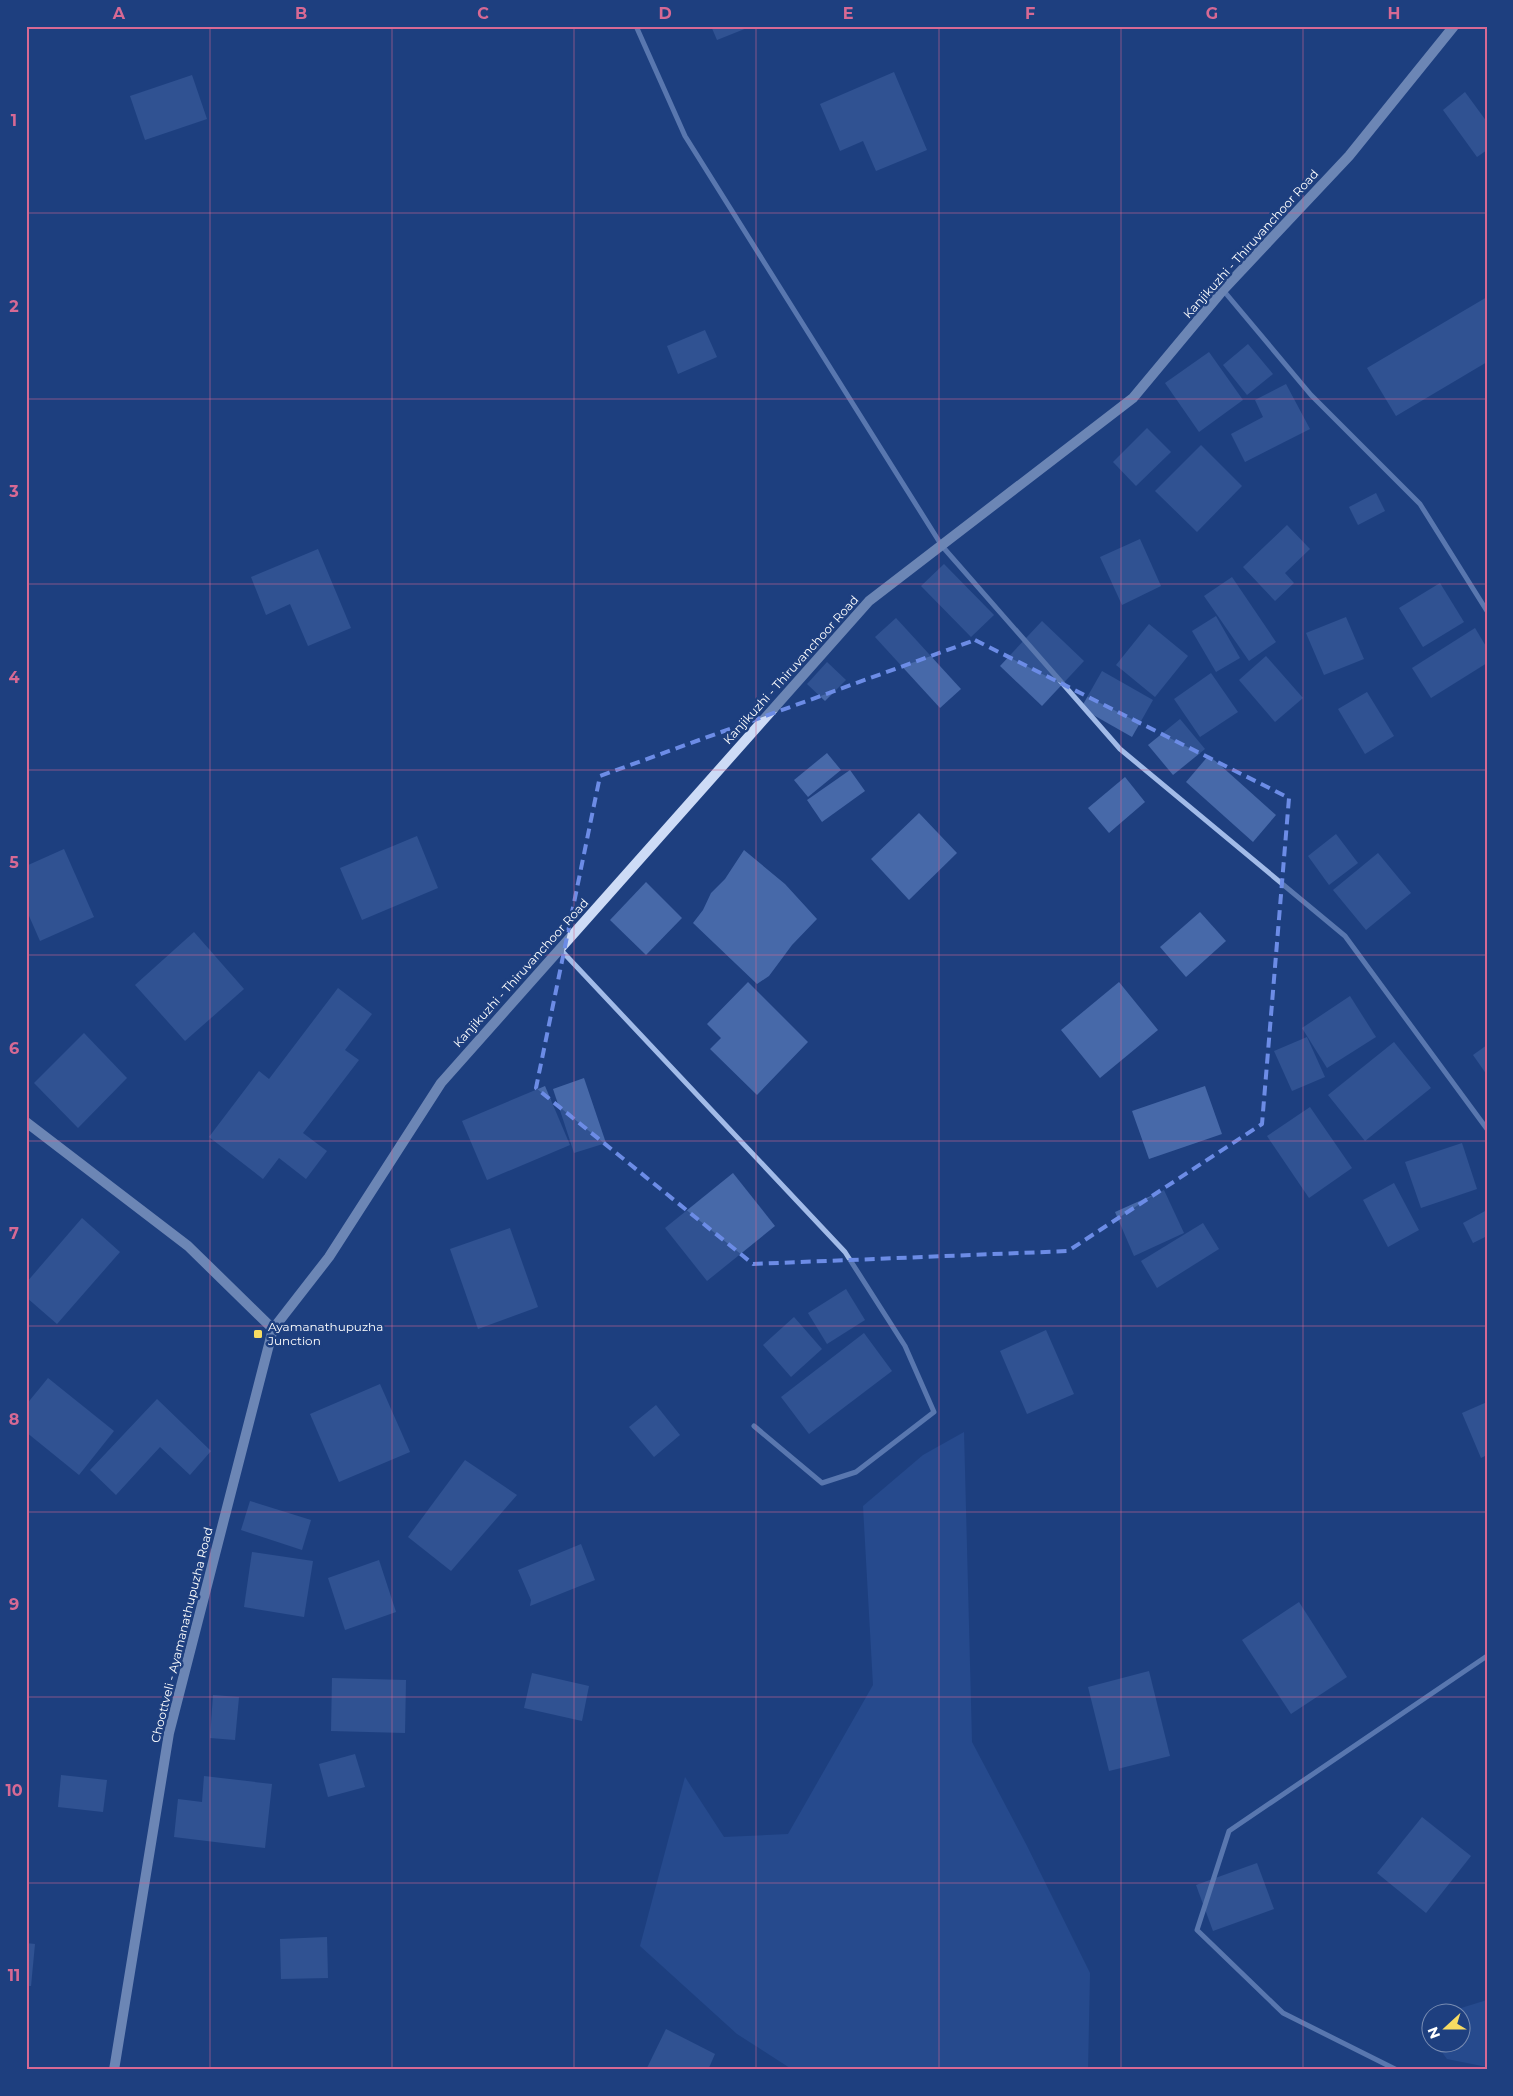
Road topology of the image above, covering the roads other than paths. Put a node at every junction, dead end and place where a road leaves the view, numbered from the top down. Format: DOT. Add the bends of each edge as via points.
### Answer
graph roads {
  1 [pos="636,26"];
  2 [pos="1454,26"];
  3 [pos="1223,290"];
  4 [pos="942,546"];
  5 [pos="1487,612"];
  6 [pos="560,949"];
  7 [pos="26,1122"];
  8 [pos="1487,1129"];
  9 [pos="273,1329"];
  10 [pos="754,1426"];
  11 [pos="1487,1656"];
  12 [pos="114,2070"];
  13 [pos="1397,2070"];
  1 -- 4 [label="street" via="686,136"];
  2 -- 3 [label="main road, Kanjikuzhi - Thiruvanchoor Road" via="1349,156"];
  3 -- 4 [label="main road, Kanjikuzhi - Thiruvanchoor Road" via="1133,398"];
  3 -- 5 [label="street" via="1311,395 1420,504"];
  4 -- 6 [label="main road, Kanjikuzhi - Thiruvanchoor Road" via="869,602"];
  4 -- 8 [label="street" via="1120,749 1345,936"];
  6 -- 9 [label="main road, Kanjikuzhi - Thiruvanchoor Road" via="441,1083 329,1257"];
  6 -- 10 [label="street" via="845,1252 906,1346 934,1412 856,1472 822,1483"];
  7 -- 9 [label="main road" via="188,1246"];
  9 -- 12 [label="main road, Choottveli - Ayamanathupuzha Road" via="169,1733"];
  11 -- 13 [label="street" via="1228,1831 1197,1930 1283,2013"];
}
